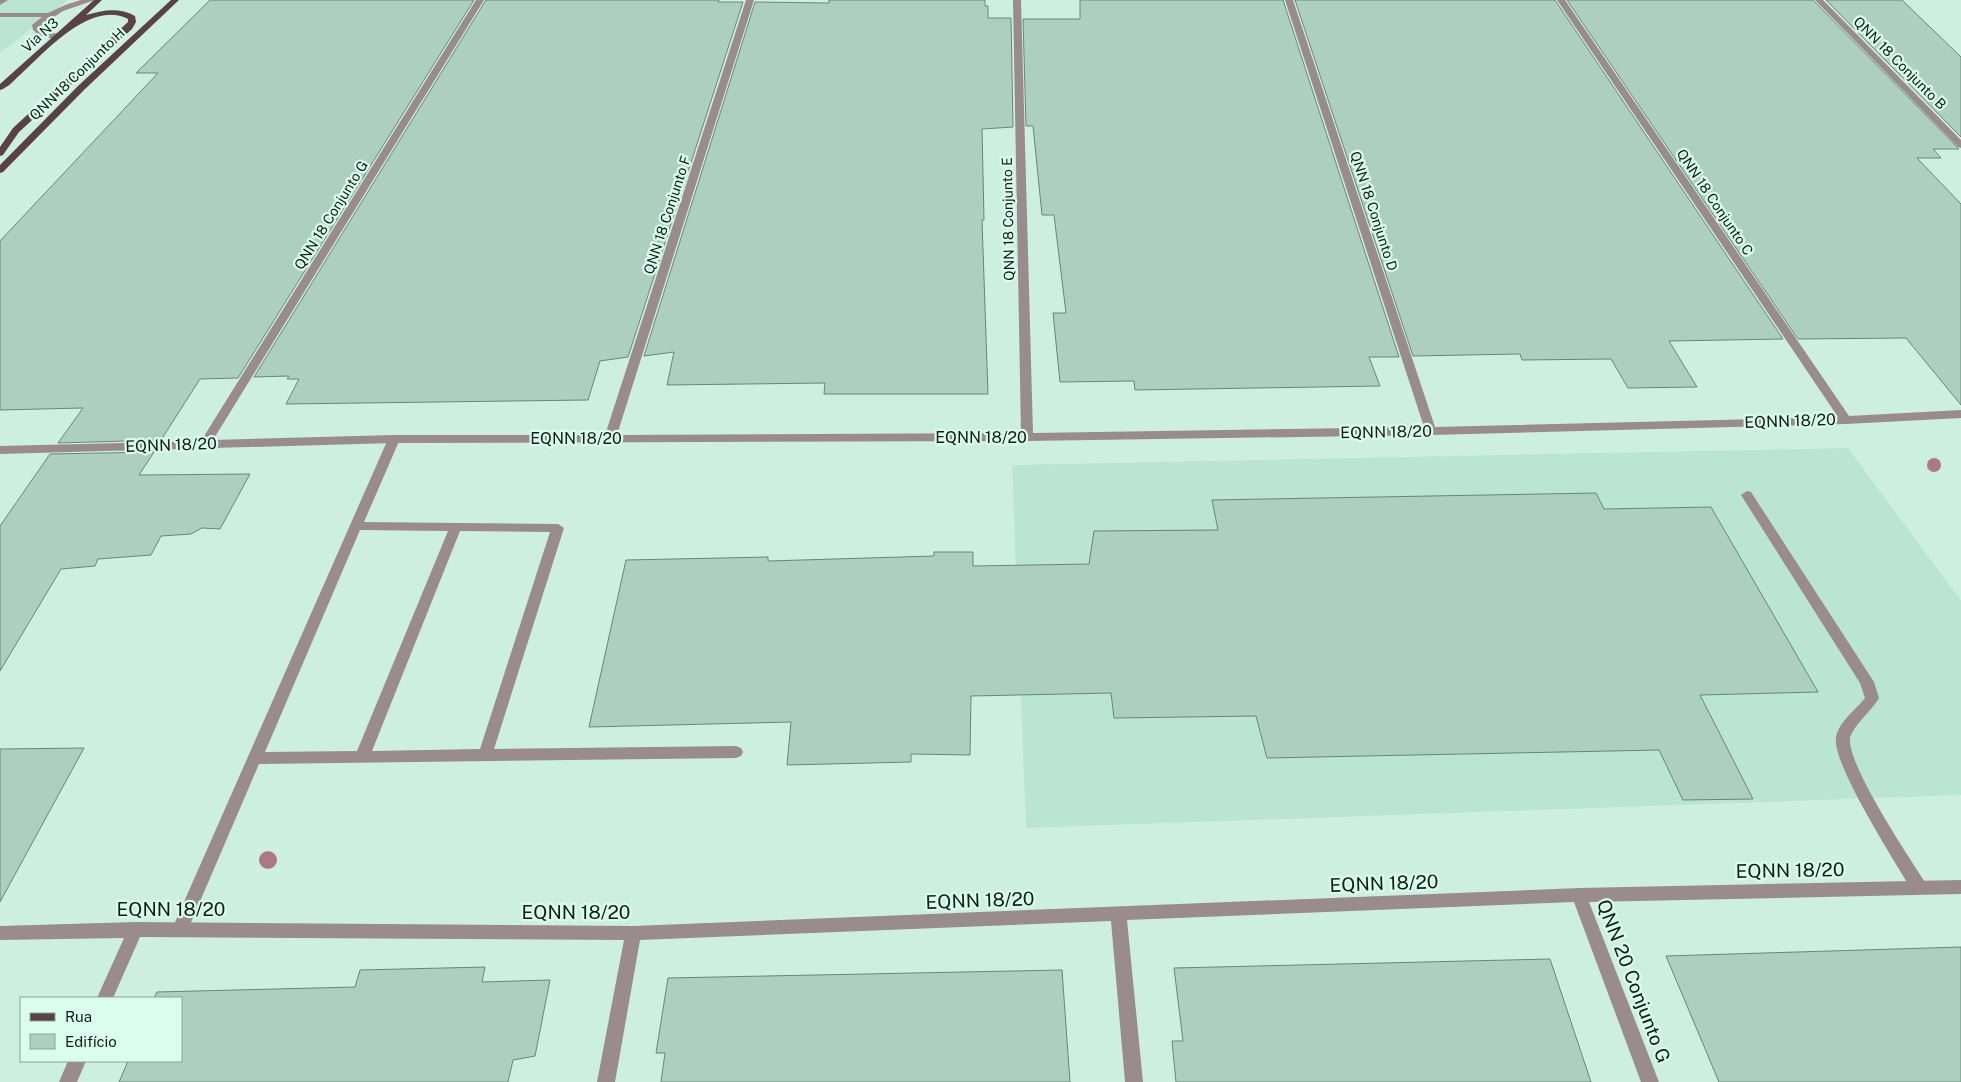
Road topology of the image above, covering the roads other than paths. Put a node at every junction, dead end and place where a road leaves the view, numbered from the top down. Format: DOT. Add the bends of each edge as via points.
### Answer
graph roads {
  1 [pos="4,0"];
  2 [pos="91,0"];
  3 [pos="98,0"];
  4 [pos="175,0"];
  5 [pos="480,0"];
  6 [pos="750,0"];
  7 [pos="1017,0"];
  8 [pos="1289,0"];
  9 [pos="1561,0"];
  10 [pos="1819,0"];
  11 [pos="0,3"];
  12 [pos="0,15"];
  13 [pos="47,15"];
  14 [pos="74,22"];
  15 [pos="56,36"];
  16 [pos="0,88"];
  17 [pos="1961,145"];
  18 [pos="0,153"];
  19 [pos="0,170"];
  20 [pos="1961,414"];
  21 [pos="1846,420"];
  22 [pos="1431,431"];
  23 [pos="610,437"];
  24 [pos="1027,437"];
  25 [pos="394,439"];
  26 [pos="204,444"];
  27 [pos="0,450"];
  28 [pos="1747,495"];
  29 [pos="357,526"];
  30 [pos="456,526"];
  31 [pos="736,752"];
  32 [pos="485,756"];
  33 [pos="362,757"];
  34 [pos="255,758"];
  35 [pos="1961,887"];
  36 [pos="1919,888"];
  37 [pos="1579,895"];
  38 [pos="1118,914"];
  39 [pos="136,929"];
  40 [pos="180,929"];
  41 [pos="0,933"];
  42 [pos="632,933"];
  43 [pos="105,997"];
  44 [pos="77,1062"];
  45 [pos="68,1082"];
  46 [pos="606,1082"];
  47 [pos="1134,1082"];
  48 [pos="1650,1082"];
  1 -- 11 [label="street"];
  2 -- 13 [label="street" via="69,4"];
  3 -- 14 [label="main road, Via N3"];
  4 -- 19 [label="main road, QNN 18 Conjunto H"];
  5 -- 26 [label="street, QNN 18 Conjunto G"];
  6 -- 23 [label="street, QNN 18 Conjunto F"];
  7 -- 24 [label="street, QNN 18 Conjunto E"];
  8 -- 22 [label="street, QNN 18 Conjunto D"];
  9 -- 21 [label="street, QNN 18 Conjunto C"];
  10 -- 17 [label="street, QNN 18 Conjunto B"];
  12 -- 13 [label="street"];
  13 -- 15 [label="street" via="35,27 37,31"];
  14 -- 15 [label="main road, Via N3"];
  14 -- 18 [label="main road" via="110,13 132,18 128,27 16,130"];
  15 -- 16 [label="main road, Via N3"];
  20 -- 21 [label="street, EQNN 18/20"];
  21 -- 22 [label="street, EQNN 18/20"];
  22 -- 24 [label="street, EQNN 18/20"];
  23 -- 24 [label="street, EQNN 18/20"];
  23 -- 25 [label="street, EQNN 18/20"];
  25 -- 26 [label="street, EQNN 18/20"];
  25 -- 29 [label="street"];
  26 -- 27 [label="street, EQNN 18/20"];
  28 -- 36 [label="street" via="1867,682 1872,698 1867,708 1849,725 1843,739 1845,754"];
  29 -- 30 [label="street"];
  29 -- 34 [label="street"];
  30 -- 32 [label="street" via="558,528"];
  30 -- 33 [label="street"];
  31 -- 32 [label="street"];
  32 -- 33 [label="street"];
  33 -- 34 [label="street"];
  34 -- 40 [label="street"];
  35 -- 36 [label="street, EQNN 18/20"];
  36 -- 37 [label="street, EQNN 18/20"];
  37 -- 38 [label="street, EQNN 18/20"];
  37 -- 48 [label="street, QNN 20 Conjunto G"];
  38 -- 42 [label="street, EQNN 18/20"];
  38 -- 47 [label="street"];
  39 -- 40 [label="street, EQNN 18/20"];
  39 -- 41 [label="street, EQNN 18/20"];
  39 -- 43 [label="street"];
  40 -- 42 [label="street, EQNN 18/20"];
  42 -- 46 [label="street"];
  44 -- 45 [label="street"];
}
